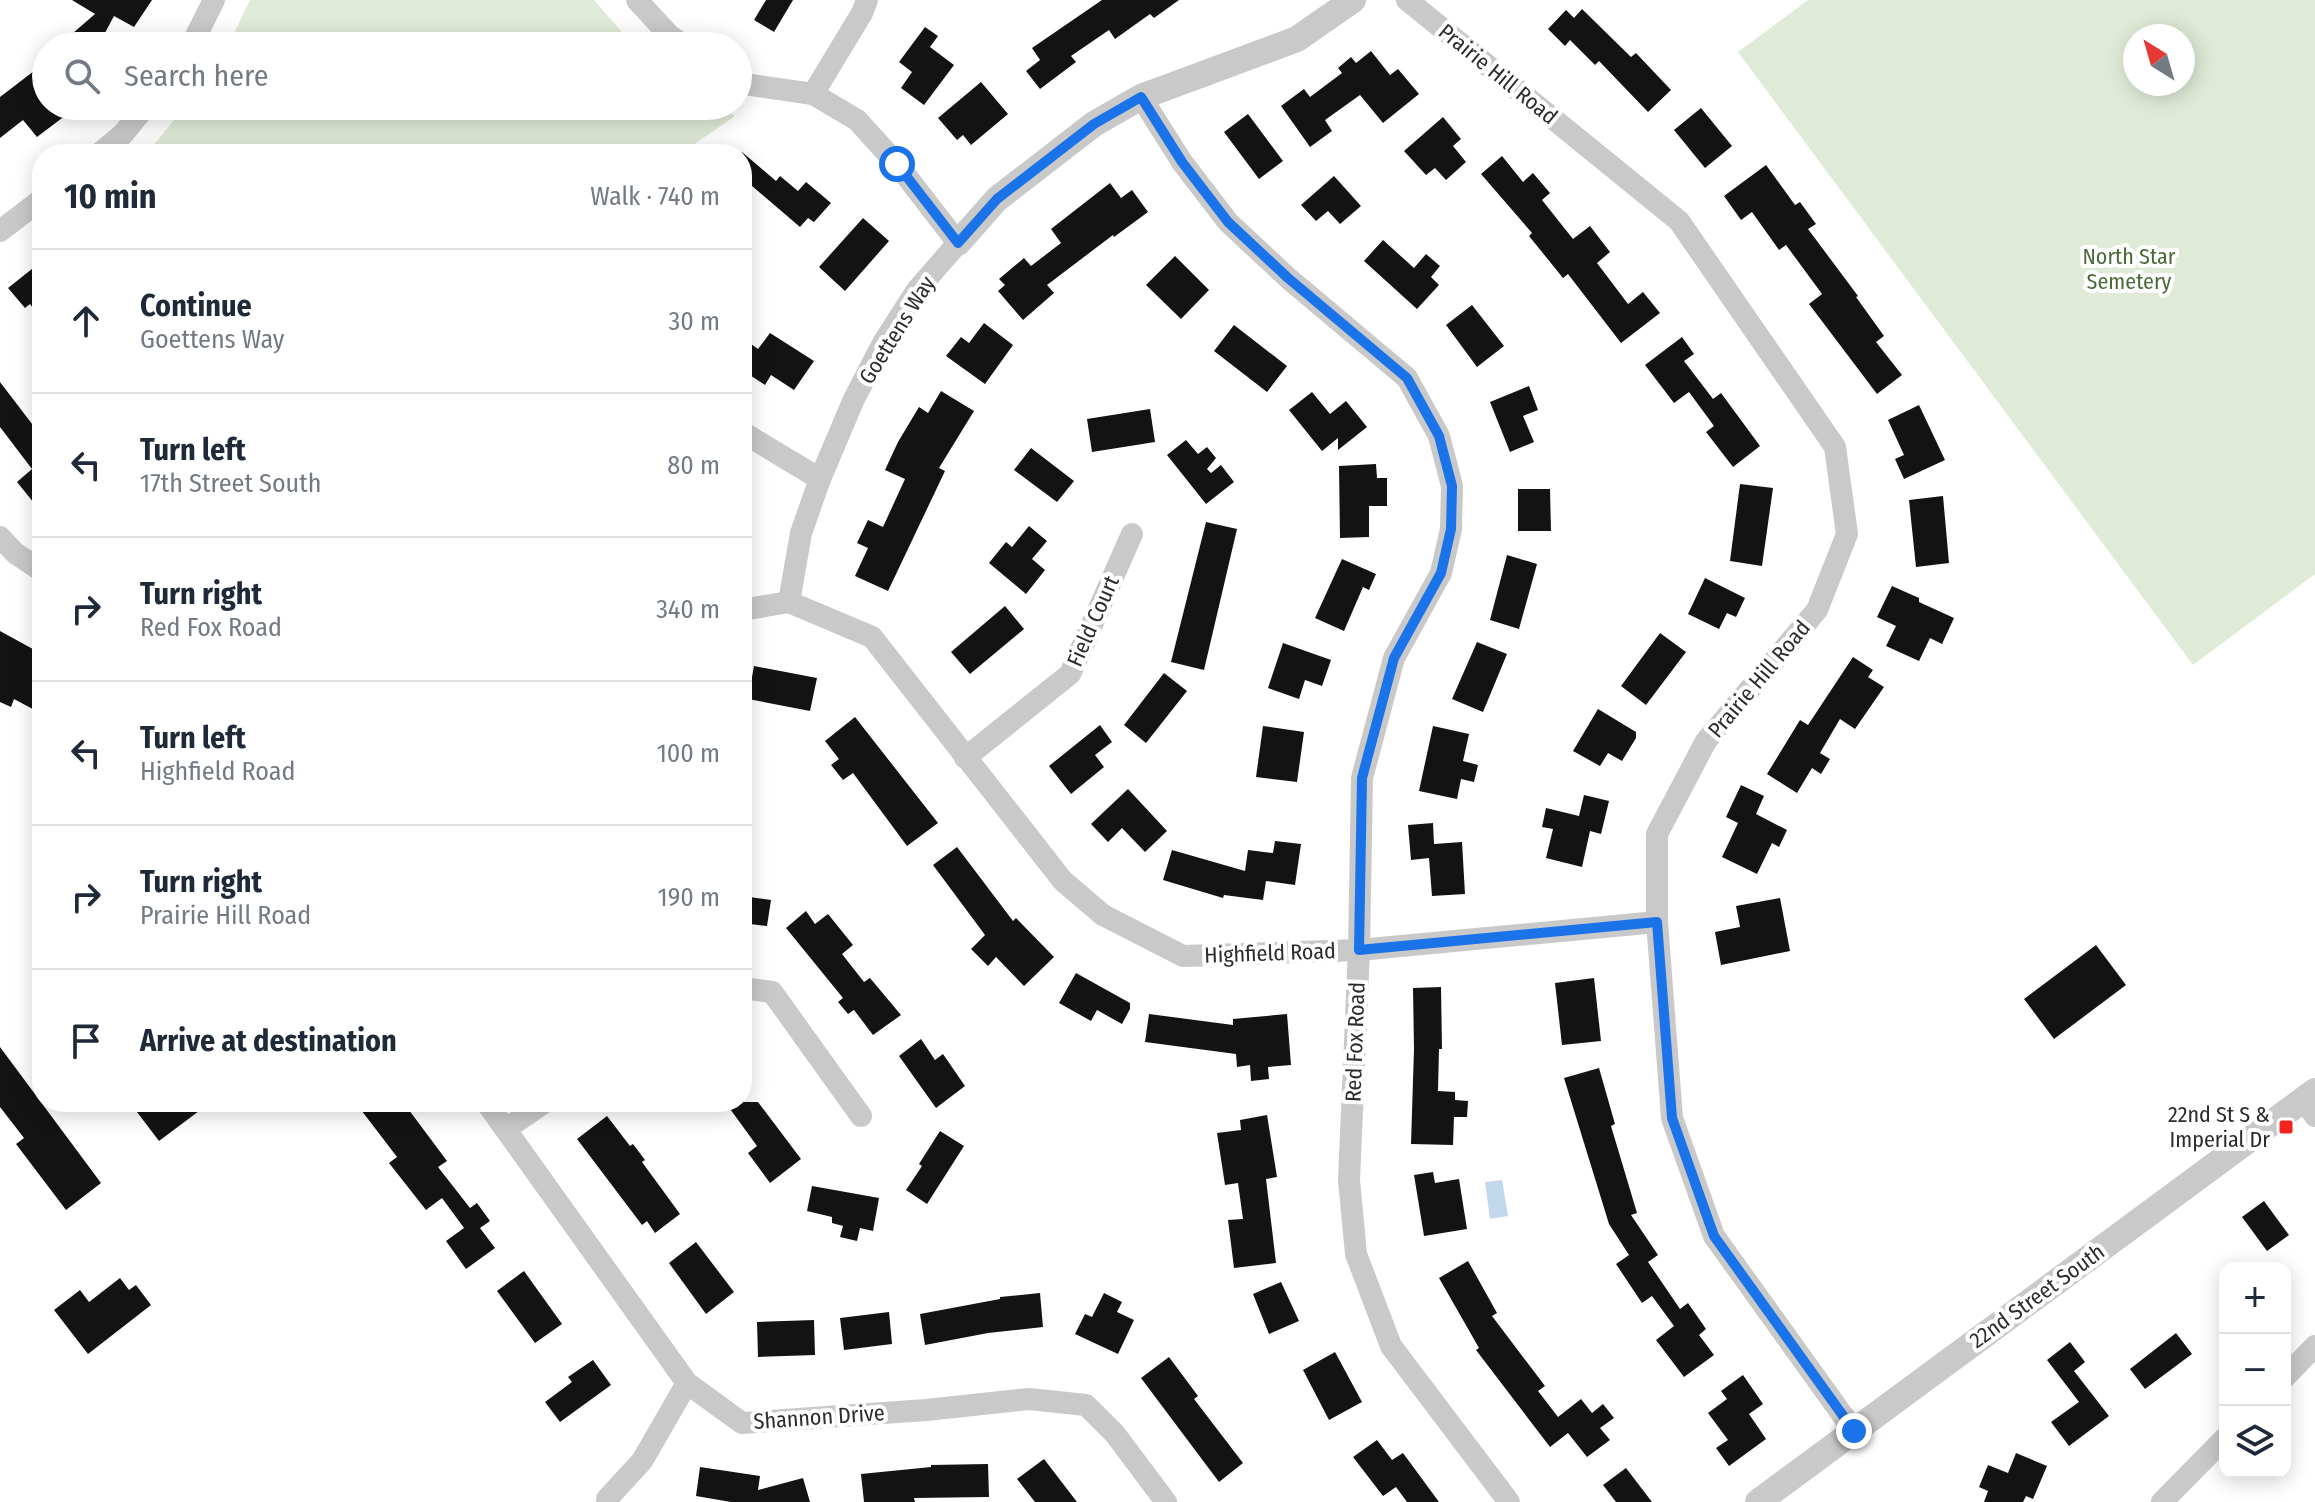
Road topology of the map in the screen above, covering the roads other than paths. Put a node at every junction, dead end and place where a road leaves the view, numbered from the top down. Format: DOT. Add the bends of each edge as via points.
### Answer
graph roads {
  1 [pos="214,0"];
  2 [pos="637,0"];
  3 [pos="867,0"];
  4 [pos="1353,0"];
  5 [pos="1407,0"];
  6 [pos="198,32"];
  7 [pos="666,32"];
  8 [pos="752,85"];
  9 [pos="813,94"];
  10 [pos="1141,97"];
  11 [pos="134,120"];
  12 [pos="111,144"];
  13 [pos="32,207"];
  14 [pos="0,231"];
  15 [pos="958,243"];
  16 [pos="752,438"];
  17 [pos="820,479"];
  18 [pos="1132,534"];
  19 [pos="5,551"];
  20 [pos="32,566"];
  21 [pos="789,602"];
  22 [pos="752,608"];
  23 [pos="965,758"];
  24 [pos="1657,922"];
  25 [pos="1359,950"];
  26 [pos="752,989"];
  27 [pos="2311,1102"];
  28 [pos="493,1112"];
  29 [pos="531,1112"];
  30 [pos="861,1116"];
  31 [pos="506,1129"];
  32 [pos="2315,1346"];
  33 [pos="2291,1371"];
  34 [pos="687,1383"];
  35 [pos="1854,1431"];
  36 [pos="2219,1444"];
  37 [pos="607,1499"];
  38 [pos="1166,1502"];
  39 [pos="1509,1502"];
  40 [pos="1758,1502"];
  41 [pos="2162,1502"];
  1 -- 6 [label="street"];
  2 -- 7 [label="street"];
  3 -- 9 [label="street"];
  4 -- 10 [label="street" via="1297,39"];
  5 -- 24 [label="street, Prairie Hill Road" via="1679,221 1835,447 1847,534 1817,610 1706,741 1657,834"];
  8 -- 9 [label="street"];
  9 -- 15 [label="street" via="857,120"];
  10 -- 15 [label="street" via="1094,124 997,199"];
  10 -- 25 [label="street, Red Fox Road" via="1228,222 1407,378 1439,436 1452,486 1451,529 1441,573 1394,658 1362,778"];
  11 -- 12 [label="street"];
  13 -- 14 [label="street"];
  15 -- 17 [label="street, Goettens Way" via="917,290 883,343"];
  16 -- 17 [label="street"];
  17 -- 21 [label="street, Goettens Way" via="801,533"];
  18 -- 23 [label="street, Field Court" via="1070,674"];
  19 -- 20 [label="street"];
  21 -- 22 [label="street"];
  21 -- 23 [label="street, Highfield Road" via="872,637"];
  23 -- 25 [label="street, Highfield Road" via="1063,881 1103,915 1183,956"];
  24 -- 25 [label="street, Highfield Road"];
  24 -- 35 [label="street, Prairie Hill Road" via="1672,1118 1714,1236"];
  25 -- 39 [label="street, Red Fox Road" via="1349,1180 1356,1254 1391,1346"];
  26 -- 30 [label="street" via="772,992"];
  27 -- 35 [label="street, 22nd Street South"];
  28 -- 31 [label="street, Shannon Drive"];
  29 -- 31 [label="street"];
  31 -- 34 [label="street, Shannon Drive"];
  32 -- 33 [label="street"];
  34 -- 37 [label="street" via="642,1461"];
  34 -- 38 [label="street, Shannon Drive" via="742,1423 1029,1399 1086,1405"];
  35 -- 40 [label="street, 22nd Street South"];
  36 -- 41 [label="street"];
}
